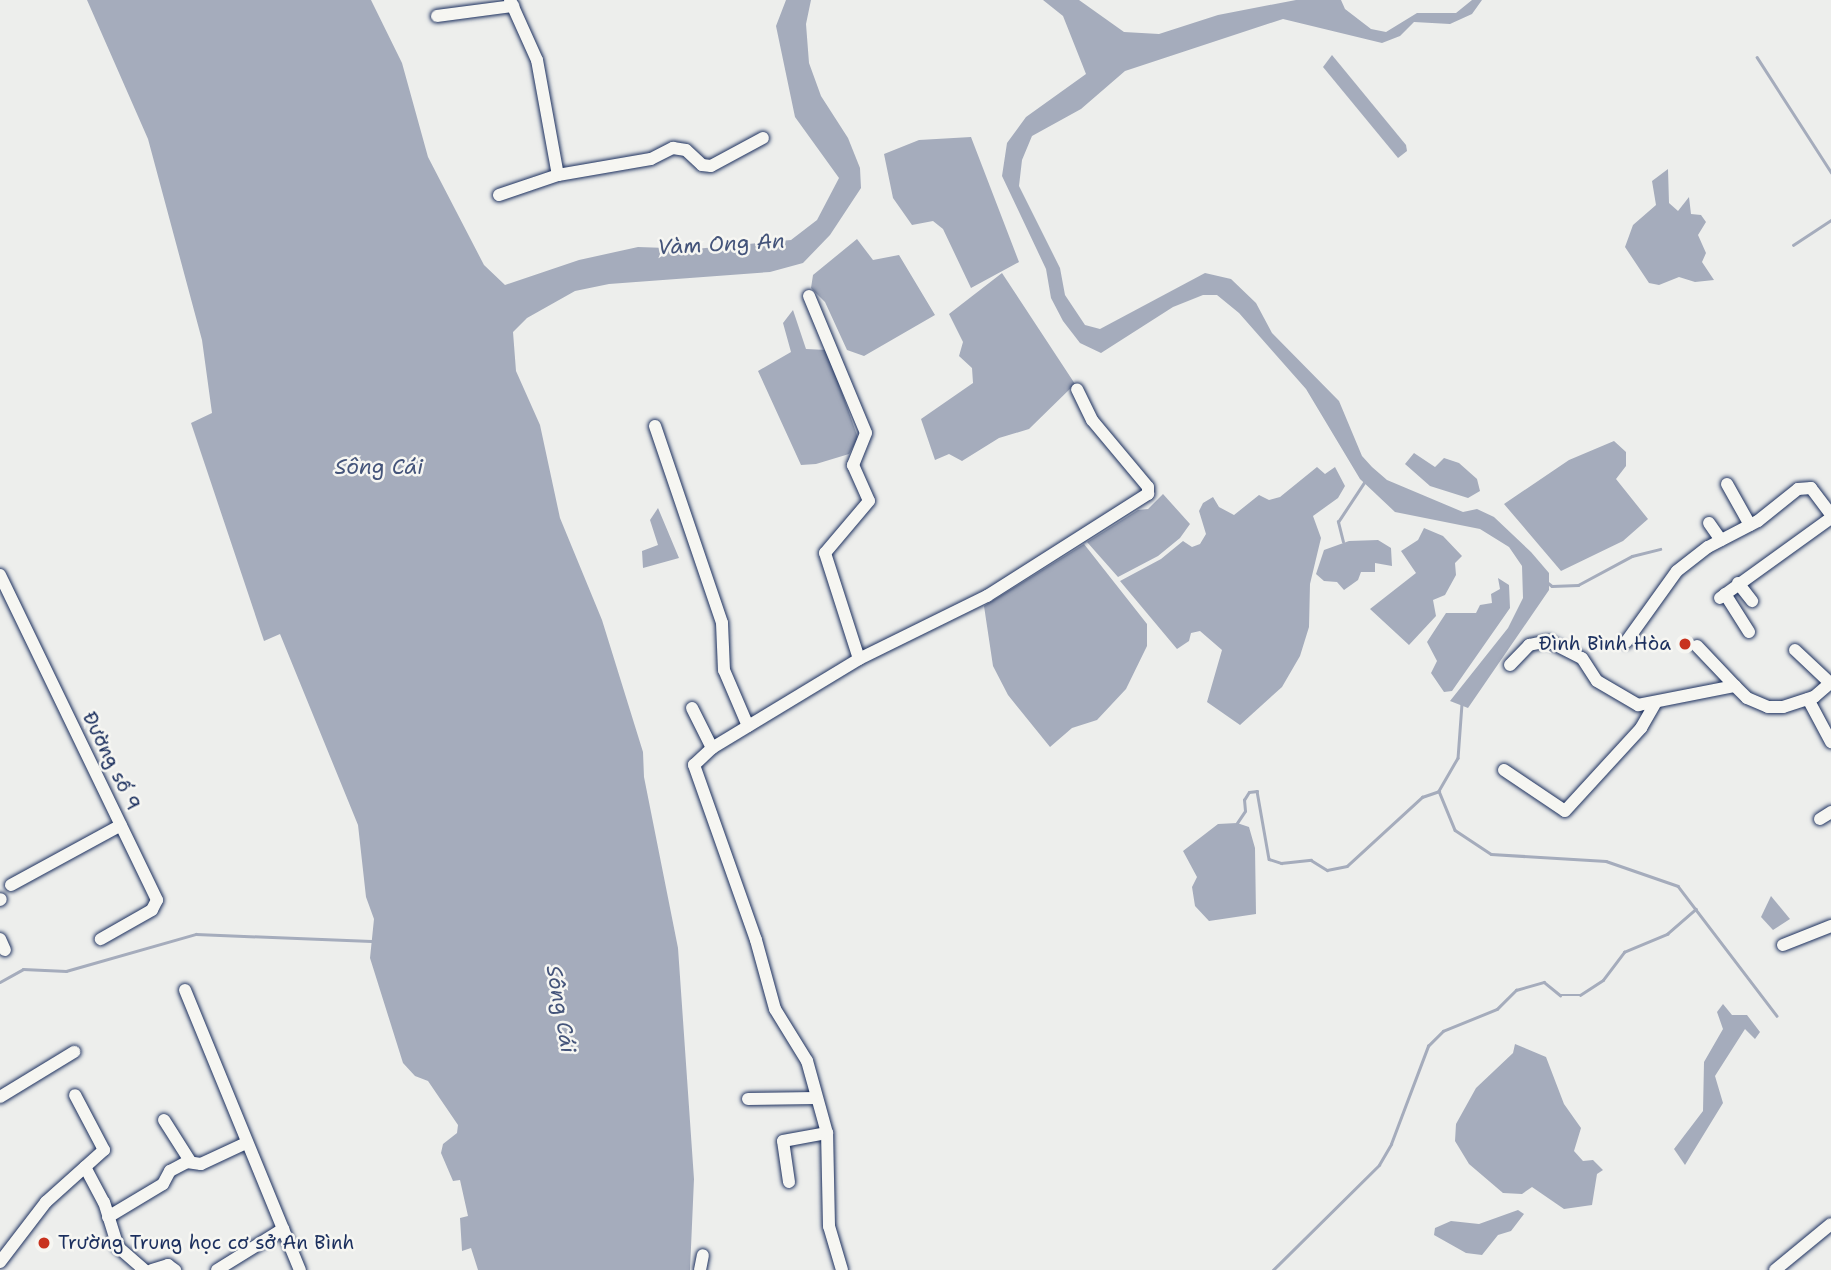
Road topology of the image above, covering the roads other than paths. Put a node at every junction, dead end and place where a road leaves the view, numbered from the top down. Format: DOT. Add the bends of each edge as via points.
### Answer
graph roads {
  1 [pos="512,3"];
  2 [pos="437,16"];
  3 [pos="763,138"];
  4 [pos="558,176"];
  5 [pos="499,195"];
  6 [pos="809,296"];
  7 [pos="1077,389"];
  8 [pos="655,426"];
  9 [pos="1727,484"];
  10 [pos="1831,516"];
  11 [pos="1709,523"];
  12 [pos="1750,525"];
  13 [pos="1721,540"];
  14 [pos="0,575"];
  15 [pos="1738,583"];
  16 [pos="4,596"];
  17 [pos="1752,601"];
  18 [pos="1749,632"];
  19 [pos="1626,642"];
  20 [pos="1697,646"];
  21 [pos="1795,650"];
  22 [pos="859,659"];
  23 [pos="1510,665"];
  24 [pos="1830,682"];
  25 [pos="1735,686"];
  26 [pos="1808,699"];
  27 [pos="1656,702"];
  28 [pos="692,708"];
  29 [pos="748,726"];
  30 [pos="1831,742"];
  31 [pos="712,748"];
  32 [pos="1504,769"];
  33 [pos="121,825"];
  34 [pos="10,885"];
  35 [pos="1831,926"];
  36 [pos="101,939"];
  37 [pos="1783,945"];
  38 [pos="185,990"];
  39 [pos="74,1052"];
  40 [pos="75,1095"];
  41 [pos="0,1097"];
  42 [pos="816,1098"];
  43 [pos="748,1099"];
  44 [pos="164,1120"];
  45 [pos="827,1133"];
  46 [pos="246,1143"];
  47 [pos="190,1161"];
  48 [pos="85,1167"];
  49 [pos="789,1182"];
  50 [pos="108,1217"];
  51 [pos="1831,1224"];
  52 [pos="283,1229"];
  53 [pos="703,1255"];
  54 [pos="0,1262"];
  55 [pos="142,1270"];
  56 [pos="152,1270"];
  57 [pos="175,1270"];
  58 [pos="217,1270"];
  59 [pos="300,1270"];
  60 [pos="700,1270"];
  61 [pos="842,1270"];
  62 [pos="1775,1270"];
  1 -- 2 [label="street"];
  1 -- 4 [label="street" via="537,60"];
  3 -- 4 [label="street" via="706,167 687,150 673,148 642,162"];
  4 -- 5 [label="street"];
  6 -- 22 [label="street" via="866,433 853,465 869,501 825,553"];
  7 -- 22 [label="street" via="1092,420 1148,487 1148,494 987,596"];
  8 -- 29 [label="street" via="722,623 724,670"];
  9 -- 12 [label="street"];
  10 -- 12 [label="street" via="1811,488 1803,487"];
  10 -- 15 [label="street" via="1807,531 1774,563"];
  11 -- 13 [label="street"];
  12 -- 13 [label="street"];
  13 -- 19 [label="street" via="1677,570"];
  14 -- 16 [label="street, Đường số 9"];
  15 -- 17 [label="street"];
  15 -- 18 [label="street" via="1723,596"];
  16 -- 33 [label="street, Đường số 9"];
  20 -- 25 [label="street"];
  21 -- 24 [label="street"];
  22 -- 29 [label="street"];
  23 -- 27 [label="street" via="1529,645 1548,641 1582,658 1597,681 1632,703"];
  24 -- 26 [label="street"];
  25 -- 26 [label="street" via="1747,698 1768,707"];
  25 -- 27 [label="street"];
  26 -- 30 [label="street"];
  27 -- 32 [label="street" via="1641,728 1564,811"];
  28 -- 31 [label="street"];
  29 -- 31 [label="street"];
  31 -- 42 [label="street" via="696,761 693,771 726,849 775,1009 807,1060"];
  33 -- 34 [label="street"];
  33 -- 36 [label="street, Đường số 9" via="156,906"];
  35 -- 37 [label="street"];
  38 -- 46 [label="street"];
  39 -- 41 [label="street"];
  40 -- 48 [label="street" via="104,1150"];
  42 -- 43 [label="street"];
  42 -- 45 [label="street"];
  44 -- 47 [label="street"];
  45 -- 49 [label="street" via="783,1141"];
  45 -- 61 [label="street" via="829,1226"];
  46 -- 47 [label="street" via="201,1164"];
  46 -- 52 [label="street"];
  47 -- 50 [label="street"];
  48 -- 50 [label="street"];
  48 -- 54 [label="street" via="46,1202"];
  50 -- 55 [label="street" via="118,1247"];
  51 -- 62 [label="street"];
  52 -- 58 [label="street"];
  52 -- 59 [label="street"];
  53 -- 60 [label="street"];
  56 -- 57 [label="street" via="168,1265"];
}
